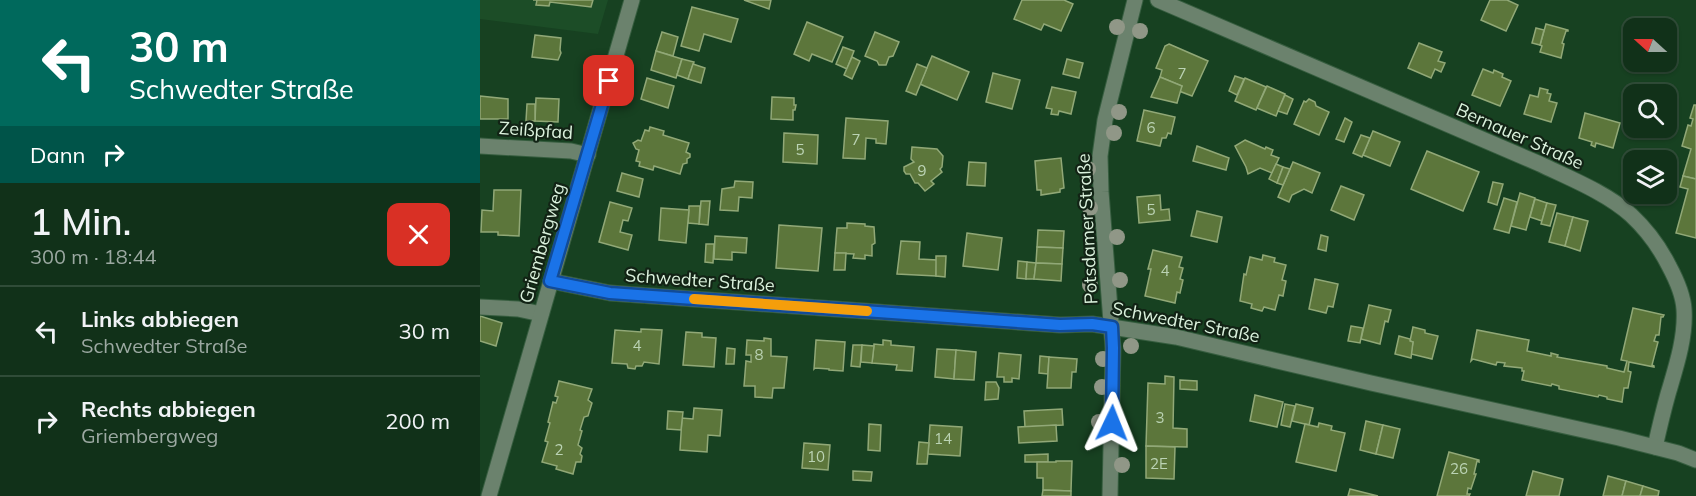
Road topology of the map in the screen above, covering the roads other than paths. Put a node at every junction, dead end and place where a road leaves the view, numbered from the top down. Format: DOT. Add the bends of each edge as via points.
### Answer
graph roads {
  1 [pos="632,0"];
  2 [pos="1135,0"];
  3 [pos="1158,0"];
  4 [pos="480,146"];
  5 [pos="588,155"];
  6 [pos="550,281"];
  7 [pos="480,307"];
  8 [pos="541,314"];
  9 [pos="1112,327"];
  10 [pos="1655,447"];
  11 [pos="1696,460"];
  12 [pos="489,496"];
  13 [pos="1110,496"];
  1 -- 5 [label="street, Griembergweg"];
  2 -- 9 [label="street, Potsdamer Straße" via="1105,120 1100,156"];
  3 -- 10 [label="street, Bernauer Straße" via="1540,164 1631,215 1665,257 1684,310 1676,366"];
  4 -- 5 [label="street, Zeißpfad"];
  5 -- 6 [label="street, Griembergweg"];
  6 -- 8 [label="street, Griembergweg"];
  6 -- 9 [label="street, Schwedter Straße" via="610,293"];
  7 -- 8 [label="street"];
  8 -- 12 [label="street, Griembergweg"];
  9 -- 10 [label="street, Schwedter Straße" via="1176,337"];
  9 -- 13 [label="street, Potsdamer Straße"];
  10 -- 11 [label="street, Schwedter Straße"];
}
